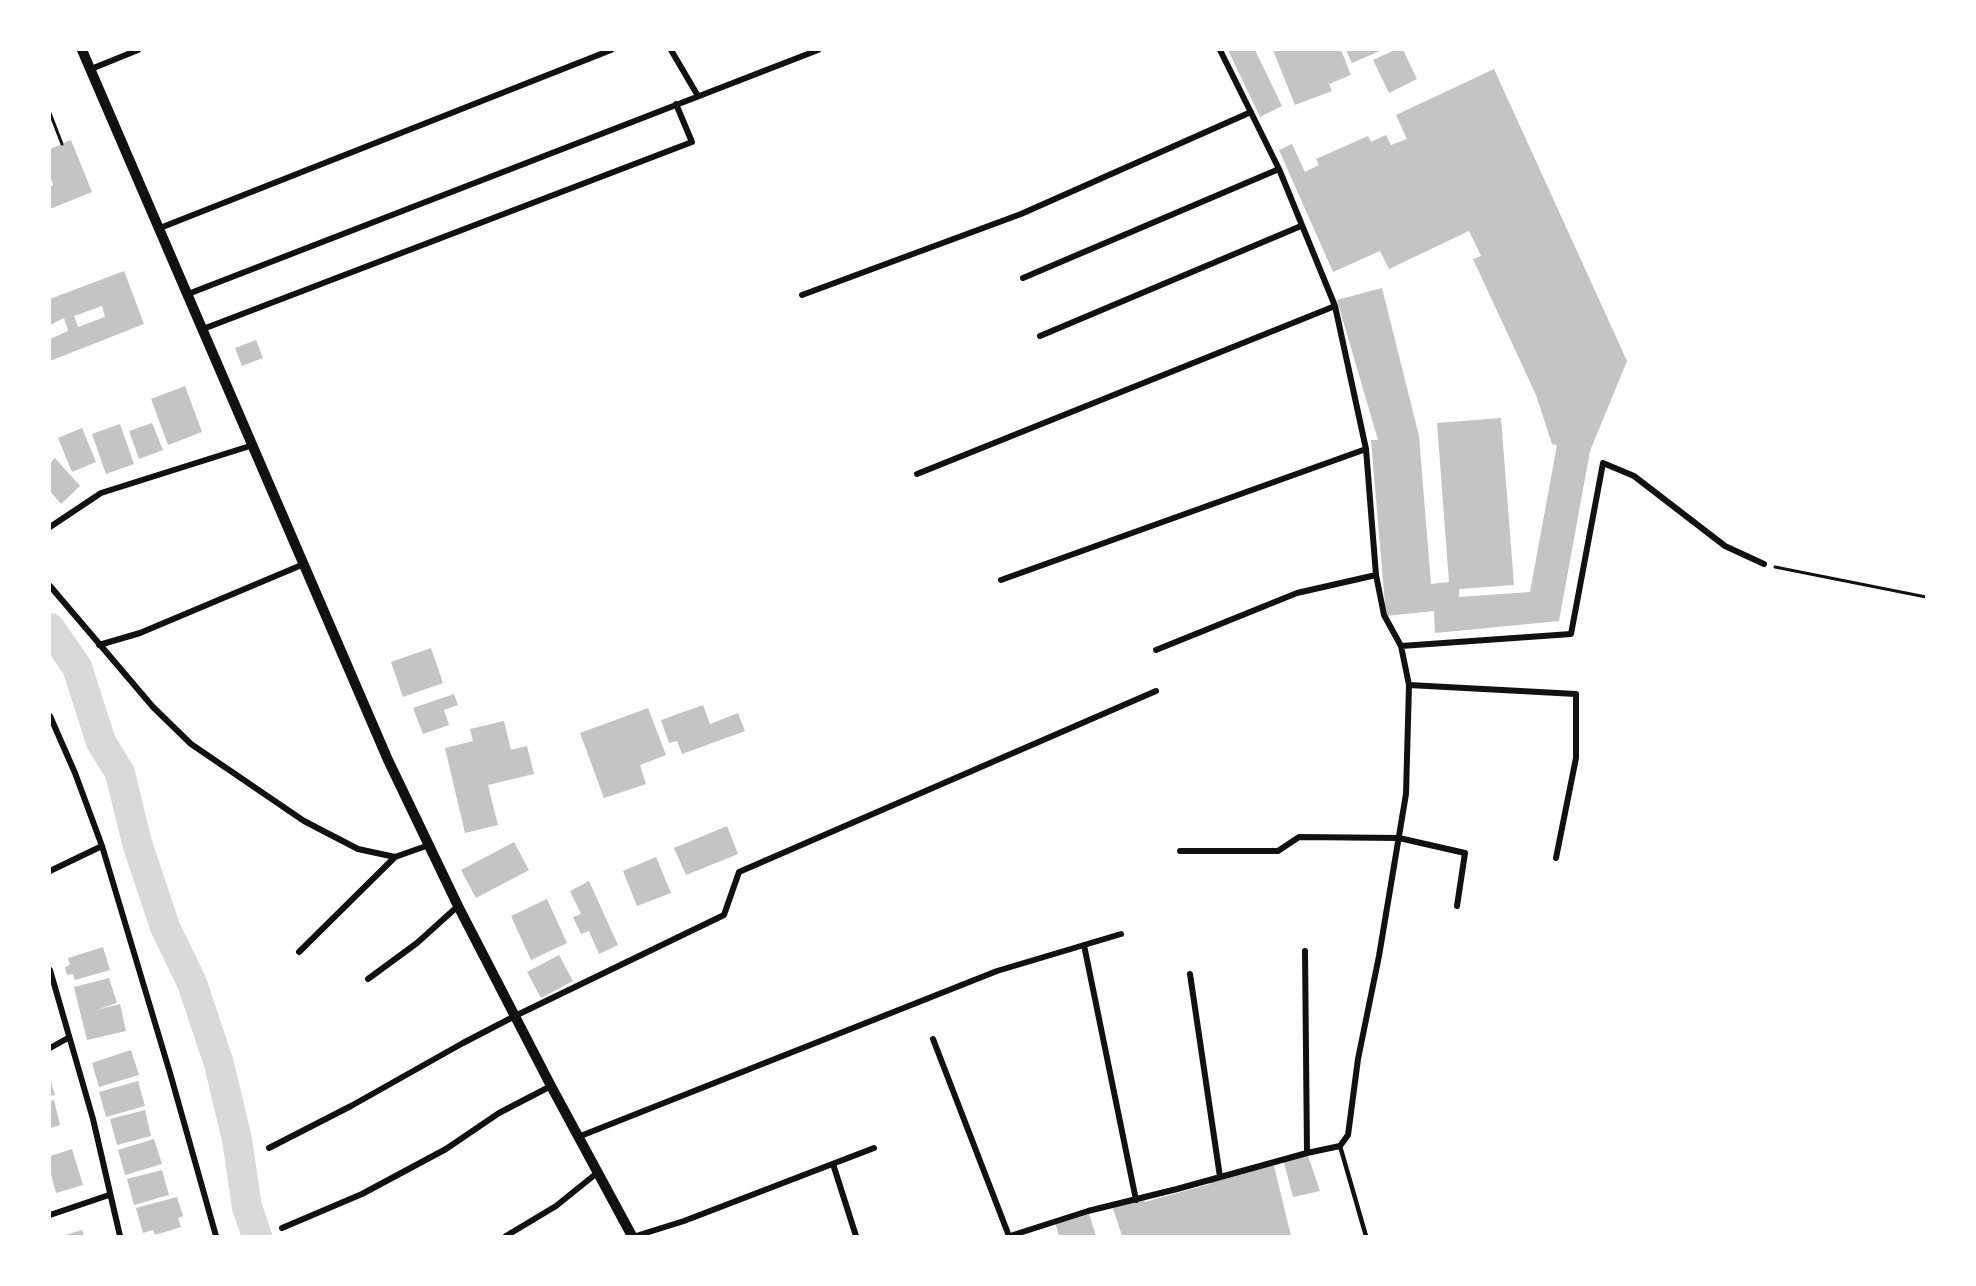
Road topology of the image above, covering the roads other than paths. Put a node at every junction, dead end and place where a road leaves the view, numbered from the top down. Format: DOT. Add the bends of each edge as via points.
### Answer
graph roads {
  1 [pos="82,50"];
  2 [pos="138,50"];
  3 [pos="611,50"];
  4 [pos="671,50"];
  5 [pos="818,50"];
  6 [pos="1220,50"];
  7 [pos="91,69"];
  8 [pos="698,96"];
  9 [pos="676,104"];
  10 [pos="1251,112"];
  11 [pos="1279,169"];
  12 [pos="1301,226"];
  13 [pos="160,228"];
  14 [pos="1023,278"];
  15 [pos="188,294"];
  16 [pos="802,295"];
  17 [pos="1335,306"];
  18 [pos="203,329"];
  19 [pos="1040,336"];
  20 [pos="254,445"];
  21 [pos="1366,448"];
  22 [pos="917,474"];
  23 [pos="50,528"];
  24 [pos="304,564"];
  25 [pos="1764,564"];
  26 [pos="1376,575"];
  27 [pos="1001,580"];
  28 [pos="50,586"];
  29 [pos="99,645"];
  30 [pos="1401,646"];
  31 [pos="1156,650"];
  32 [pos="1409,685"];
  33 [pos="1156,691"];
  34 [pos="50,716"];
  35 [pos="1399,838"];
  36 [pos="429,845"];
  37 [pos="102,846"];
  38 [pos="1180,851"];
  39 [pos="395,857"];
  40 [pos="1556,858"];
  41 [pos="50,871"];
  42 [pos="458,906"];
  43 [pos="1458,906"];
  44 [pos="1121,934"];
  45 [pos="1084,945"];
  46 [pos="1305,951"];
  47 [pos="299,952"];
  48 [pos="50,970"];
  49 [pos="1190,974"];
  50 [pos="368,979"];
  51 [pos="516,1016"];
  52 [pos="68,1038"];
  53 [pos="933,1039"];
  54 [pos="50,1048"];
  55 [pos="551,1086"];
  56 [pos="578,1137"];
  57 [pos="1340,1146"];
  58 [pos="269,1148"];
  59 [pos="874,1148"];
  60 [pos="1307,1152"];
  61 [pos="833,1164"];
  62 [pos="597,1173"];
  63 [pos="1220,1177"];
  64 [pos="109,1195"];
  65 [pos="1136,1200"];
  66 [pos="50,1215"];
  67 [pos="282,1228"];
  68 [pos="120,1236"];
  69 [pos="216,1236"];
  70 [pos="506,1236"];
  71 [pos="634,1236"];
  72 [pos="856,1236"];
  73 [pos="1009,1236"];
  74 [pos="1366,1236"];
  1 -- 7 [label="street"];
  2 -- 7 [label="street"];
  3 -- 13 [label="street"];
  4 -- 8 [label="street"];
  5 -- 8 [label="street"];
  6 -- 10 [label="street"];
  7 -- 13 [label="street"];
  8 -- 9 [label="street"];
  9 -- 15 [label="street"];
  9 -- 18 [label="street" via="692,142"];
  10 -- 11 [label="street"];
  10 -- 16 [label="street" via="1021,214"];
  11 -- 12 [label="street"];
  11 -- 14 [label="street"];
  12 -- 17 [label="street"];
  12 -- 19 [label="street"];
  13 -- 15 [label="street"];
  15 -- 18 [label="street"];
  17 -- 21 [label="street"];
  17 -- 22 [label="street"];
  18 -- 20 [label="street"];
  20 -- 23 [label="street" via="101,494"];
  20 -- 24 [label="street"];
  21 -- 26 [label="street"];
  21 -- 27 [label="street"];
  24 -- 29 [label="street" via="140,633"];
  24 -- 36 [label="street"];
  25 -- 30 [label="street" via="1725,546 1634,476 1603,463 1571,634"];
  26 -- 30 [label="street" via="1384,615"];
  26 -- 31 [label="street" via="1297,593"];
  28 -- 29 [label="street"];
  29 -- 39 [label="street" via="191,744 304,821 358,849"];
  30 -- 32 [label="street"];
  32 -- 35 [label="street" via="1406,794"];
  32 -- 40 [label="street" via="1576,694 1576,759"];
  33 -- 51 [label="street" via="739,872 724,915"];
  34 -- 37 [label="street"];
  35 -- 38 [label="street" via="1299,837 1278,851"];
  35 -- 43 [label="street" via="1465,853"];
  35 -- 57 [label="street" via="1358,1059 1348,1135"];
  36 -- 39 [label="street"];
  36 -- 42 [label="street"];
  37 -- 41 [label="street"];
  37 -- 69 [label="street"];
  39 -- 47 [label="street"];
  42 -- 50 [label="street"];
  42 -- 51 [label="street"];
  44 -- 45 [label="street"];
  45 -- 56 [label="street" via="997,972"];
  45 -- 65 [label="street"];
  46 -- 60 [label="street"];
  48 -- 52 [label="street"];
  49 -- 63 [label="street"];
  51 -- 55 [label="street"];
  51 -- 58 [label="street"];
  52 -- 54 [label="street"];
  52 -- 64 [label="street" via="93,1119"];
  53 -- 73 [label="street"];
  55 -- 56 [label="street"];
  55 -- 67 [label="street" via="362,1194"];
  56 -- 62 [label="street"];
  57 -- 60 [label="street"];
  57 -- 74 [label="lane"];
  59 -- 61 [label="street"];
  60 -- 63 [label="street"];
  61 -- 71 [label="street"];
  61 -- 72 [label="street"];
  62 -- 70 [label="street" via="556,1206"];
  62 -- 71 [label="street"];
  63 -- 65 [label="street"];
  64 -- 66 [label="street"];
  64 -- 68 [label="street"];
  65 -- 73 [label="street"];
}
